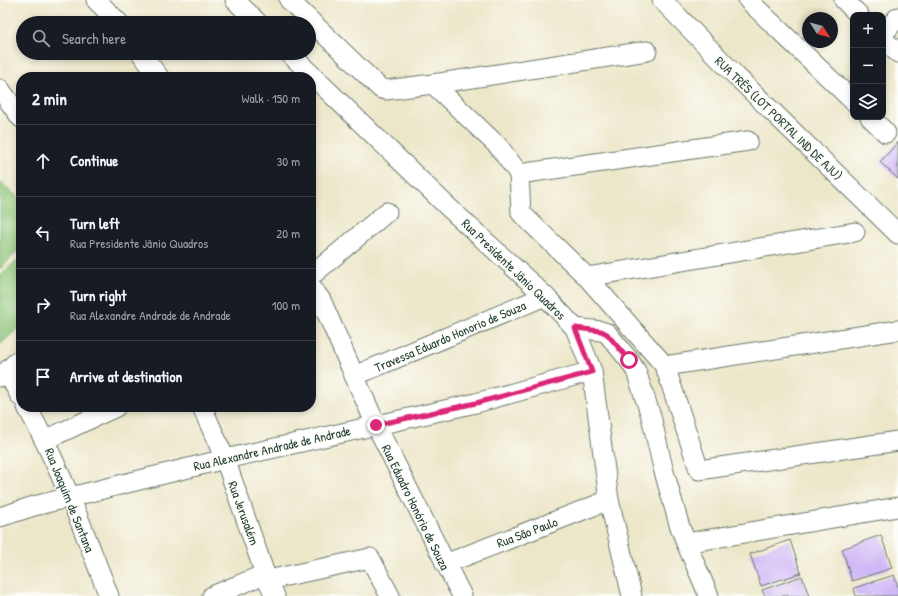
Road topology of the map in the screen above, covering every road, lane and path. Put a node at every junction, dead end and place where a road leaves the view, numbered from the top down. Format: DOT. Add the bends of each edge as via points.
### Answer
graph roads {
  1 [pos="96,0"];
  2 [pos="235,0"];
  3 [pos="289,0"];
  4 [pos="662,0"];
  5 [pos="748,0"];
  6 [pos="844,0"];
  7 [pos="856,12"];
  8 [pos="112,16"];
  9 [pos="251,16"];
  10 [pos="306,16"];
  11 [pos="898,17"];
  12 [pos="316,26"];
  13 [pos="886,31"];
  14 [pos="886,42"];
  15 [pos="647,51"];
  16 [pos="898,53"];
  17 [pos="146,60"];
  18 [pos="296,60"];
  19 [pos="155,72"];
  20 [pos="309,72"];
  21 [pos="316,79"];
  22 [pos="432,84"];
  23 [pos="0,89"];
  24 [pos="850,98"];
  25 [pos="16,111"];
  26 [pos="873,120"];
  27 [pos="886,133"];
  28 [pos="748,142"];
  29 [pos="519,174"];
  30 [pos="387,212"];
  31 [pos="855,232"];
  32 [pos="898,234"];
  33 [pos="316,272"];
  34 [pos="587,277"];
  35 [pos="545,296"];
  36 [pos="316,302"];
  37 [pos="575,328"];
  38 [pos="898,330"];
  39 [pos="16,363"];
  40 [pos="665,366"];
  41 [pos="592,372"];
  42 [pos="4,375"];
  43 [pos="354,376"];
  44 [pos="16,391"];
  45 [pos="30,412"];
  46 [pos="105,412"];
  47 [pos="204,412"];
  48 [pos="376,425"];
  49 [pos="45,440"];
  50 [pos="898,442"];
  51 [pos="224,458"];
  52 [pos="71,497"];
  53 [pos="609,500"];
  54 [pos="898,508"];
  55 [pos="0,517"];
  56 [pos="686,543"];
  57 [pos="445,564"];
  58 [pos="270,583"];
  59 [pos="108,596"];
  60 [pos="212,596"];
  61 [pos="390,596"];
  62 [pos="462,596"];
  63 [pos="632,596"];
  64 [pos="709,596"];
  1 -- 8 [label="street"];
  2 -- 9 [label="street"];
  3 -- 10 [label="street"];
  4 -- 32 [label="street, RUA TRÊS (LOT PORTAL IND DE AJU)"];
  5 -- 24 [label="street"];
  6 -- 7 [label="street"];
  11 -- 13 [label="street"];
  12 -- 22 [label="street" via="381,89"];
  14 -- 16 [label="street"];
  15 -- 22 [label="street"];
  17 -- 19 [label="street"];
  18 -- 20 [label="street, Rua Presidente Jânio Quadros"];
  21 -- 35 [label="street, Rua Presidente Jânio Quadros" via="447,206"];
  22 -- 29 [label="street" via="499,147"];
  23 -- 25 [label="street"];
  26 -- 27 [label="street"];
  28 -- 29 [label="street"];
  29 -- 34 [label="street" via="521,213"];
  30 -- 33 [label="street"];
  31 -- 34 [label="street"];
  34 -- 40 [label="street"];
  35 -- 37 [label="street, Rua Presidente Jânio Quadros"];
  35 -- 43 [label="street, Travessa Eduardo Honorio de Souza"];
  36 -- 43 [label="street, Rua Eduadro Honório de Souza"];
  37 -- 41 [label="street, Rua Presidente Jânio Quadros"];
  37 -- 56 [label="street" via="607,334 636,371"];
  38 -- 40 [label="street"];
  39 -- 42 [label="street"];
  40 -- 50 [label="street" via="699,470"];
  41 -- 48 [label="street, Rua Alexandre Andrade de Andrade" via="476,403"];
  41 -- 53 [label="street, Rua Presidente Jânio Quadros"];
  42 -- 44 [label="street"];
  43 -- 48 [label="street, Rua Eduadro Honório de Souza"];
  45 -- 49 [label="street, Rua Joaquim de Santana"];
  46 -- 49 [label="street"];
  47 -- 51 [label="street, Rua Jerusalém"];
  48 -- 51 [label="street, Rua Alexandre Andrade de Andrade"];
  48 -- 57 [label="street, Rua Eduadro Honório de Souza"];
  49 -- 52 [label="street, Rua Joaquim de Santana"];
  51 -- 52 [label="street, Rua Alexandre Andrade de Andrade"];
  51 -- 58 [label="street, Rua Jerusalém"];
  52 -- 55 [label="street, Rua Alexandre Andrade de Andrade"];
  52 -- 59 [label="street, Rua Joaquim de Santana"];
  53 -- 57 [label="street, Rua São Paulo"];
  53 -- 63 [label="street, Rua Presidente Jânio Quadros"];
  54 -- 56 [label="street"];
  56 -- 64 [label="street"];
  57 -- 62 [label="street, Rua Eduadro Honório de Souza"];
  58 -- 60 [label="street"];
  58 -- 61 [label="street" via="370,558"];
}
